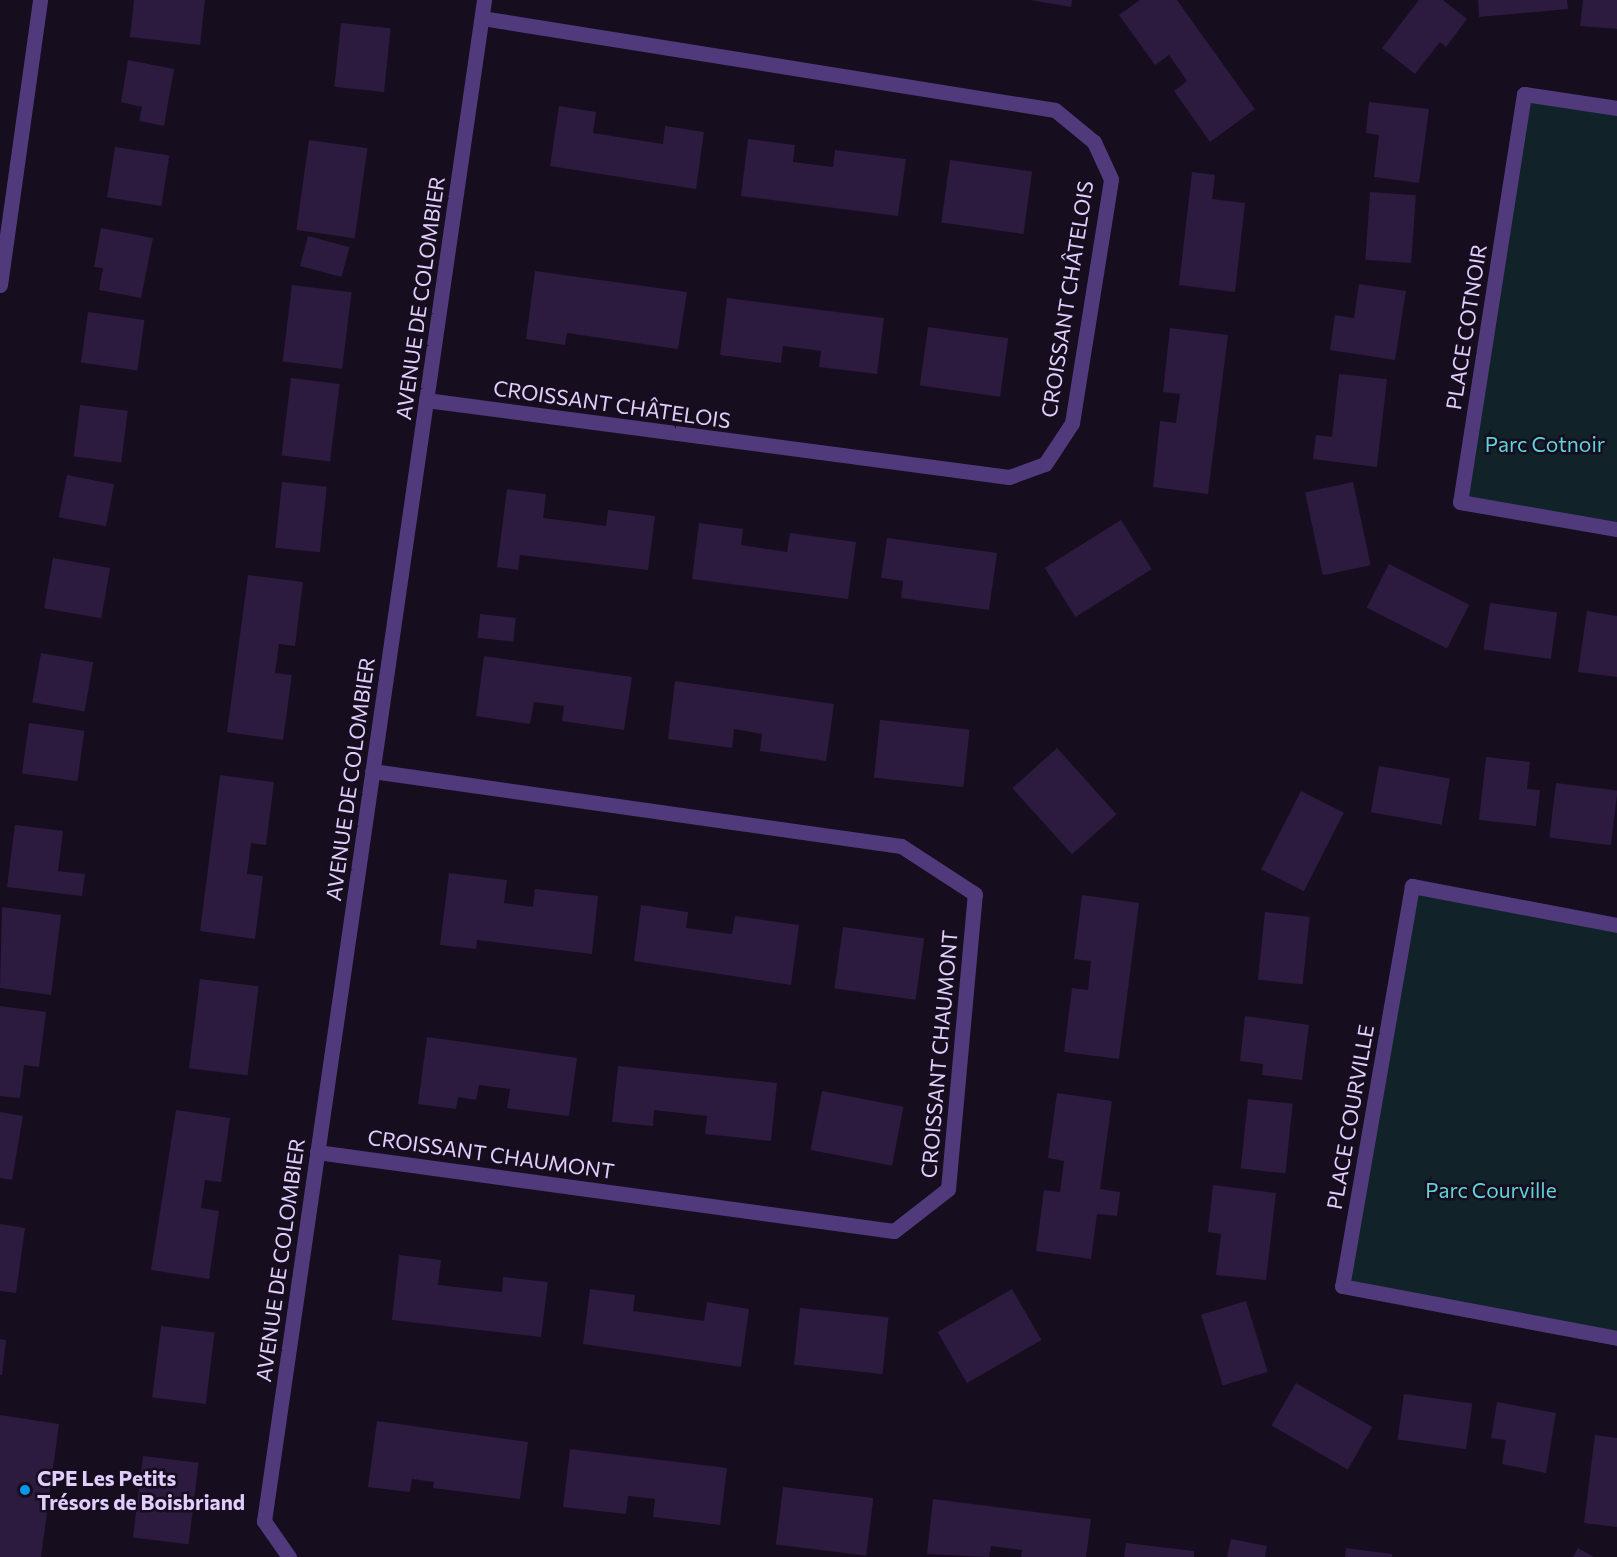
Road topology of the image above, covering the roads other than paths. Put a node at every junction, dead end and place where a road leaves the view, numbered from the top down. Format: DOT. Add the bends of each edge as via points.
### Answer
graph roads {
  1 [pos="40,0"];
  2 [pos="484,0"];
  3 [pos="482,18"];
  4 [pos="1617,108"];
  5 [pos="0,285"];
  6 [pos="426,400"];
  7 [pos="1617,529"];
  8 [pos="372,771"];
  9 [pos="1617,925"];
  10 [pos="317,1152"];
  11 [pos="1617,1338"];
  12 [pos="289,1557"];
  1 -- 5 [label="street"];
  2 -- 3 [label="street, AVENUE DE COLOMBIER"];
  3 -- 6 [label="street, AVENUE DE COLOMBIER"];
  3 -- 6 [label="street, CROISSANT CHÂTELOIS" via="1055,110 1094,142 1111,179 1071,423 1045,464 1009,477"];
  4 -- 7 [label="street, PLACE COTNOIR" via="1524,94 1460,502"];
  6 -- 8 [label="street, AVENUE DE COLOMBIER"];
  8 -- 10 [label="street, AVENUE DE COLOMBIER"];
  8 -- 10 [label="street, CROISSANT CHAUMONT" via="901,846 975,894 948,1189 894,1231"];
  9 -- 11 [label="street, PLACE COURVILLE" via="1412,886 1342,1286"];
  10 -- 12 [label="street, AVENUE DE COLOMBIER" via="264,1521"];
}
